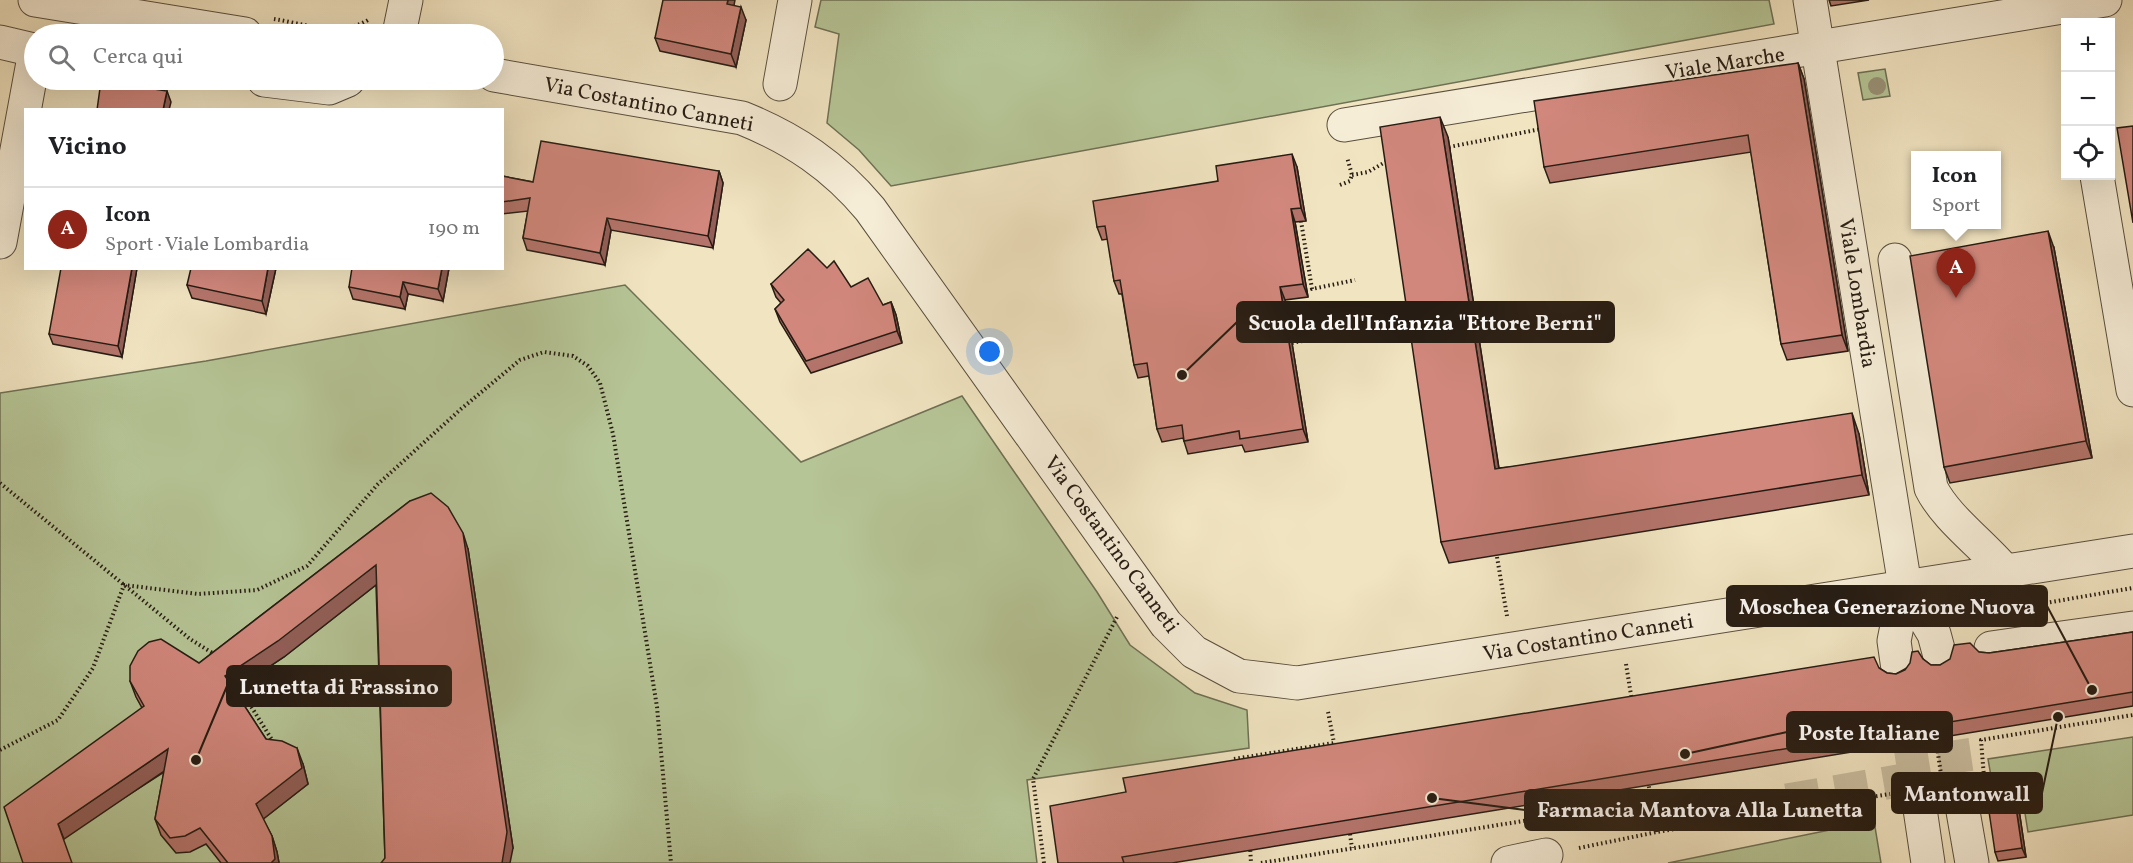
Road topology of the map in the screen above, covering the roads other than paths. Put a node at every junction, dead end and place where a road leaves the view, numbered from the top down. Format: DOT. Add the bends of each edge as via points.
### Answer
graph roads {
  1 [pos="35,0"];
  2 [pos="795,0"];
  3 [pos="1810,0"];
  4 [pos="2105,0"];
  5 [pos="240,24"];
  6 [pos="0,42"];
  7 [pos="24,48"];
  8 [pos="1818,48"];
  9 [pos="504,77"];
  10 [pos="780,84"];
  11 [pos="28,90"];
  12 [pos="25,108"];
  13 [pos="24,111"];
  14 [pos="1344,124"];
  15 [pos="2098,180"];
  16 [pos="0,242"];
  17 [pos="1895,260"];
  18 [pos="2133,390"];
  19 [pos="2133,551"];
  20 [pos="2004,570"];
  21 [pos="1905,586"];
  22 [pos="2133,628"];
  23 [pos="1991,648"];
  24 [pos="1941,660"];
  25 [pos="1898,669"];
  26 [pos="1959,789"];
  27 [pos="1908,801"];
  28 [pos="1546,855"];
  29 [pos="1508,863"];
  30 [pos="1928,863"];
  31 [pos="1972,863"];
  1 -- 5 [label="street"];
  2 -- 10 [label="street"];
  3 -- 8 [label="street, Viale Lombardia"];
  4 -- 8 [label="street, Viale Marche"];
  6 -- 7 [label="street"];
  8 -- 14 [label="street, Viale Marche"];
  8 -- 21 [label="street, Viale Lombardia"];
  9 -- 21 [label="street, Via Costantino Canneti" via="742,118 776,131 831,168 870,209 1166,624 1194,652 1239,676 1298,683"];
  11 -- 12 [label="street"];
  13 -- 16 [label="street"];
  15 -- 18 [label="street"];
  17 -- 20 [label="street" via="1931,488 1940,506"];
  19 -- 20 [label="street, Via Costantino Canneti"];
  20 -- 21 [label="street, Via Costantino Canneti"];
  21 -- 24 [label="street, Viale Lombardia" via="1934,634"];
  21 -- 25 [label="street, Viale Lombardia" via="1894,641"];
  22 -- 23 [label="street"];
  26 -- 31 [label="street"];
  27 -- 30 [label="street"];
  28 -- 29 [label="street"];
}
